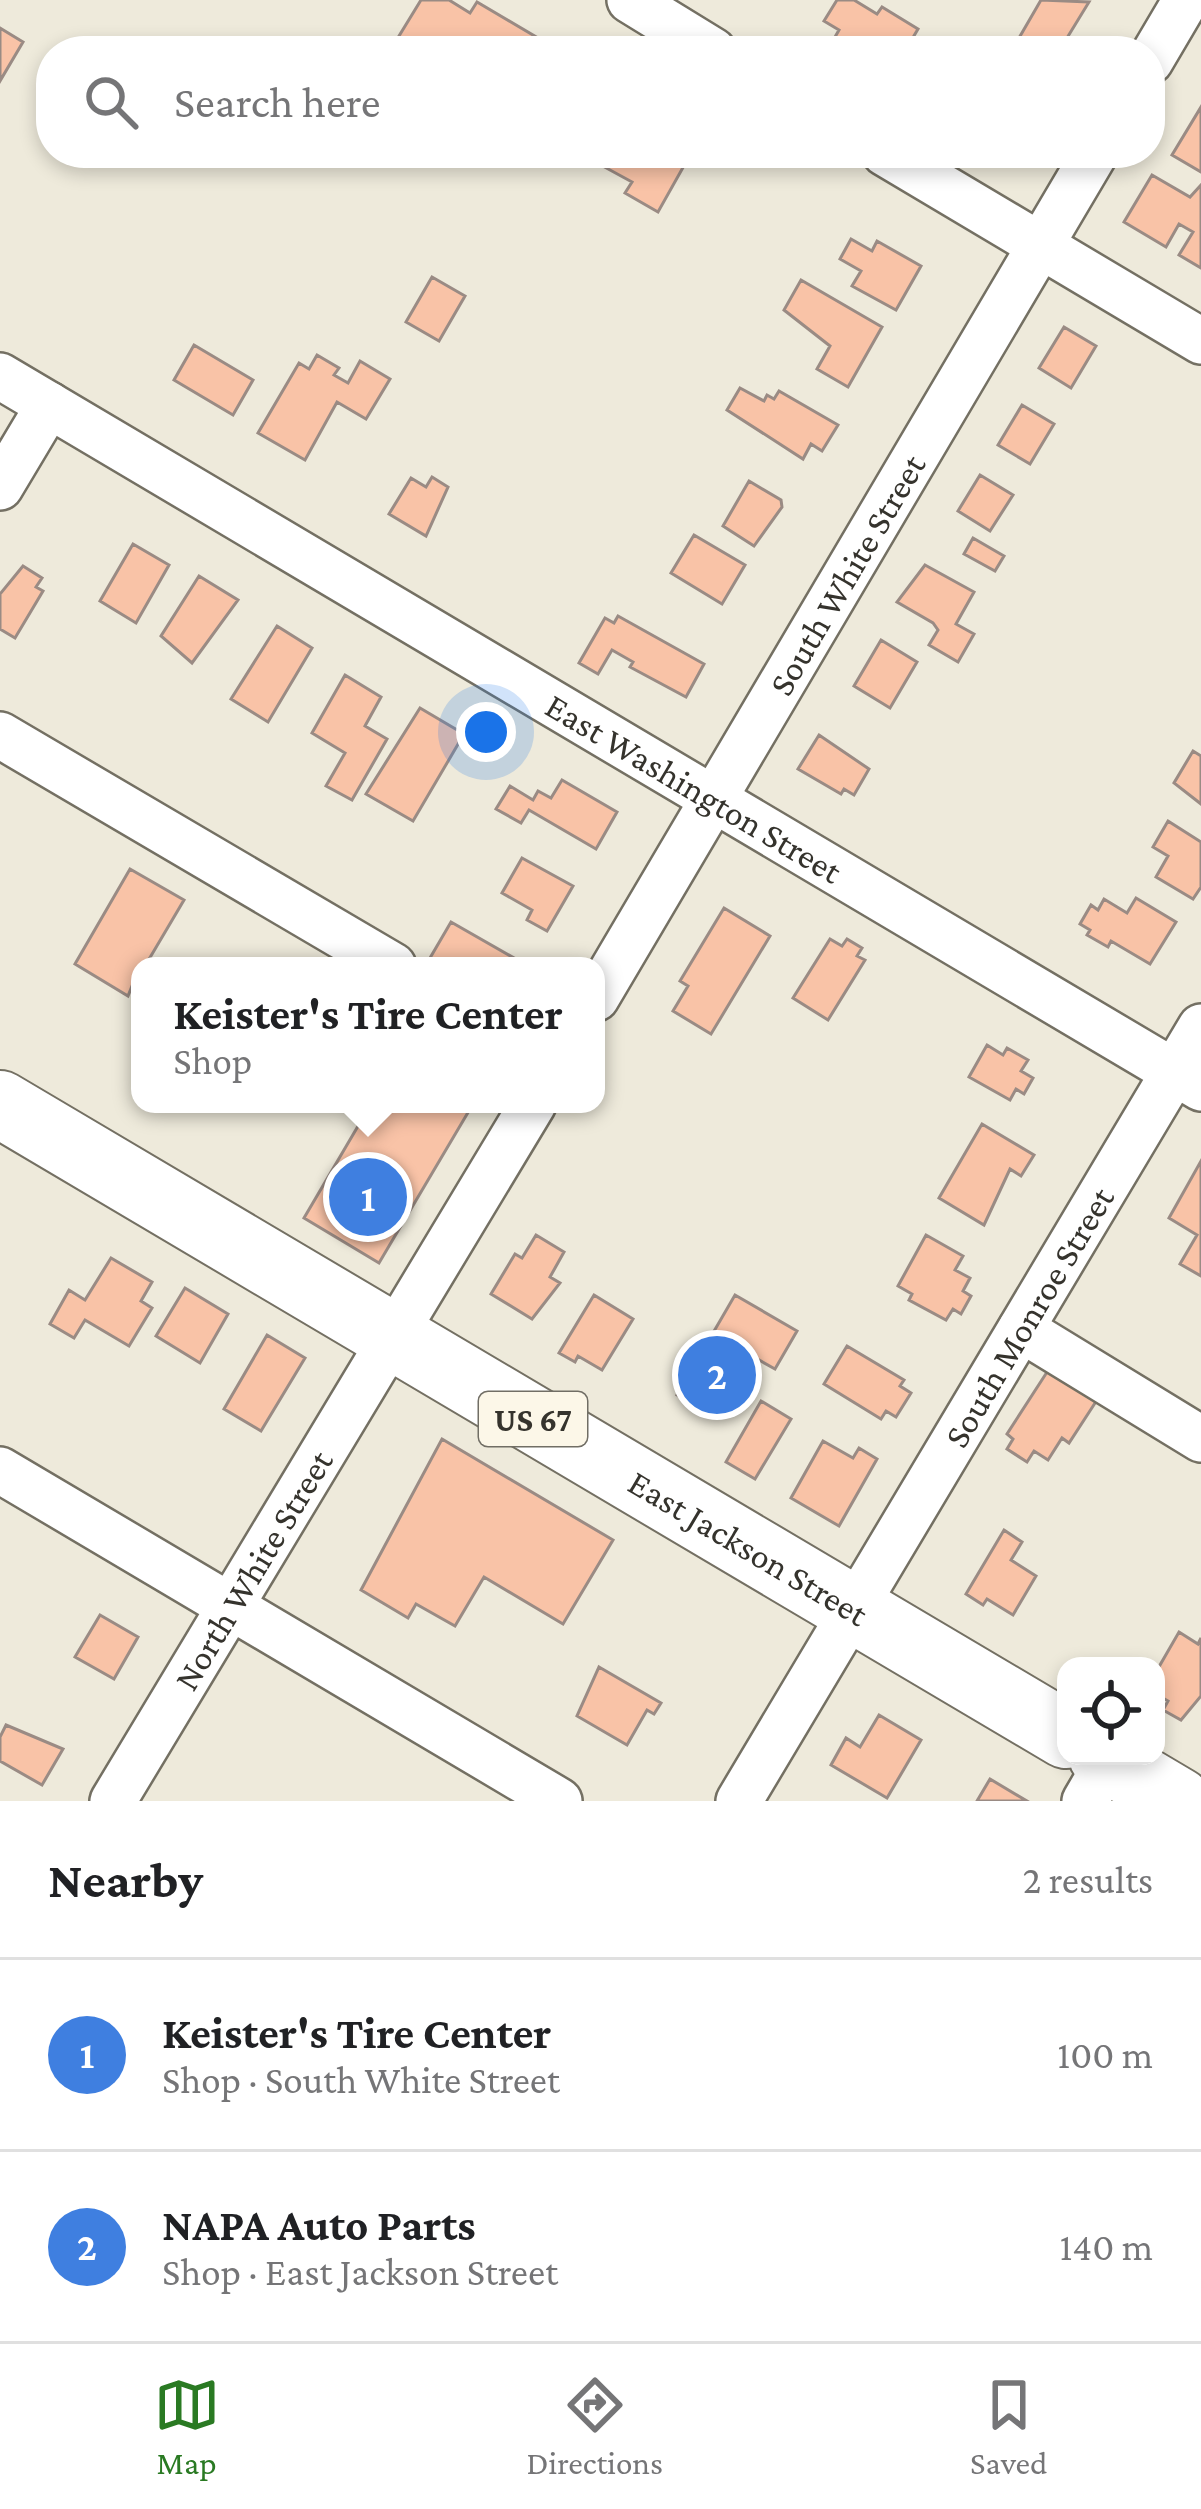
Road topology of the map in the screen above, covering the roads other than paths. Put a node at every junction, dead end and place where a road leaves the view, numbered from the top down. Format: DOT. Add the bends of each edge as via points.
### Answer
graph roads {
  1 [pos="1186,0"];
  2 [pos="652,6"];
  3 [pos="693,36"];
  4 [pos="1165,36"];
  5 [pos="910,168"];
  6 [pos="1086,168"];
  7 [pos="1040,245"];
  8 [pos="1201,341"];
  9 [pos="0,376"];
  10 [pos="49,405"];
  11 [pos="0,487"];
  12 [pos="0,735"];
  13 [pos="712,801"];
  14 [pos="378,957"];
  15 [pos="605,983"];
  16 [pos="1201,1027"];
  17 [pos="1187,1080"];
  18 [pos="0,1104"];
  19 [pos="528,1113"];
  20 [pos="1021,1329"];
  21 [pos="394,1337"];
  22 [pos="1201,1439"];
  23 [pos="0,1470"];
  24 [pos="230,1608"];
  25 [pos="855,1609"];
  26 [pos="1057,1741"];
  27 [pos="1095,1765"];
  28 [pos="113,1801"];
  29 [pos="559,1801"];
  30 [pos="739,1801"];
  31 [pos="1178,1801"];
  1 -- 4 [label="street"];
  2 -- 3 [label="street"];
  5 -- 7 [label="street"];
  6 -- 7 [label="street, South White Street"];
  7 -- 8 [label="street"];
  7 -- 13 [label="street, South White Street"];
  9 -- 10 [label="street, East Washington Street"];
  10 -- 11 [label="street"];
  10 -- 13 [label="street, East Washington Street"];
  12 -- 14 [label="street"];
  13 -- 15 [label="street, South White Street"];
  13 -- 17 [label="street, East Washington Street"];
  16 -- 17 [label="street, South Monroe Street"];
  17 -- 20 [label="street, South Monroe Street"];
  18 -- 21 [label="highway, East Jackson Street / US 67"];
  19 -- 21 [label="street"];
  20 -- 22 [label="street"];
  20 -- 25 [label="street, South Monroe Street"];
  21 -- 24 [label="street, North White Street"];
  21 -- 25 [label="highway, East Jackson Street / US 67"];
  23 -- 24 [label="street"];
  24 -- 28 [label="street, North White Street"];
  24 -- 29 [label="street"];
  25 -- 26 [label="highway, East Jackson Street / US 67"];
  25 -- 30 [label="street, South Monroe Street"];
  27 -- 31 [label="highway, East Jackson Street / US 67"];
}
